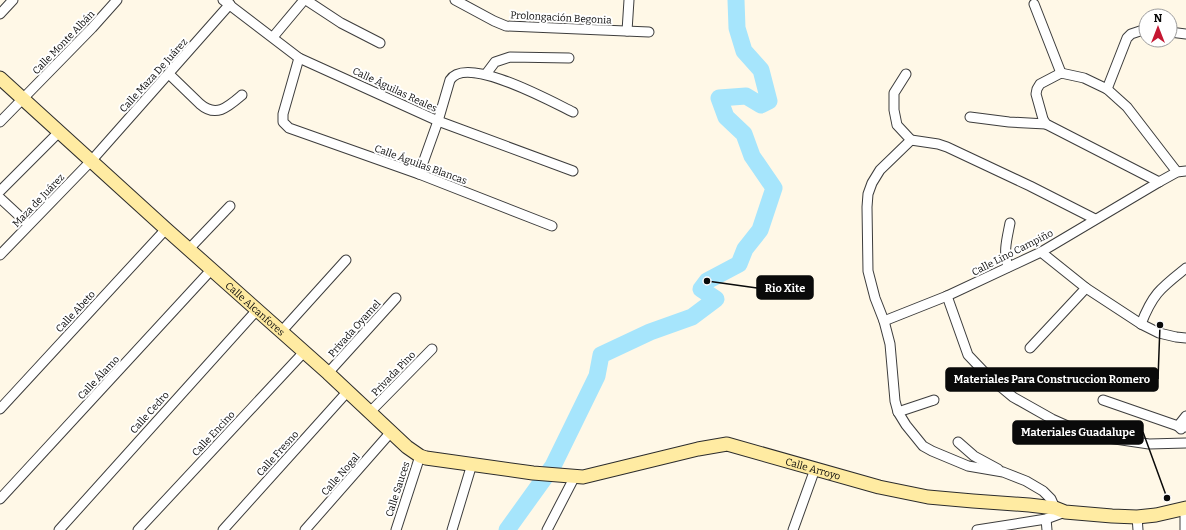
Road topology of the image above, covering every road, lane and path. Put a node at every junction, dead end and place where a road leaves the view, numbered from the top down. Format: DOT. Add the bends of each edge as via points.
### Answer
graph roads {
  1 [pos="13,0"];
  2 [pos="118,0"];
  3 [pos="305,0"];
  4 [pos="455,0"];
  5 [pos="629,0"];
  6 [pos="226,2"];
  7 [pos="1034,4"];
  8 [pos="0,14"];
  9 [pos="627,31"];
  10 [pos="649,32"];
  11 [pos="1138,32"];
  12 [pos="273,37"];
  13 [pos="380,43"];
  14 [pos="299,58"];
  15 [pos="569,58"];
  16 [pos="169,74"];
  17 [pos="486,74"];
  18 [pos="906,74"];
  19 [pos="1062,74"];
  20 [pos="0,78"];
  21 [pos="1107,89"];
  22 [pos="242,96"];
  23 [pos="23,98"];
  24 [pos="573,112"];
  25 [pos="970,117"];
  26 [pos="438,121"];
  27 [pos="0,122"];
  28 [pos="1046,124"];
  29 [pos="60,131"];
  30 [pos="911,140"];
  31 [pos="92,160"];
  32 [pos="573,171"];
  33 [pos="1182,171"];
  34 [pos="419,174"];
  35 [pos="1159,182"];
  36 [pos="0,191"];
  37 [pos="0,198"];
  38 [pos="230,206"];
  39 [pos="1095,219"];
  40 [pos="1010,223"];
  41 [pos="28,224"];
  42 [pos="552,226"];
  43 [pos="166,229"];
  44 [pos="189,249"];
  45 [pos="1041,252"];
  46 [pos="0,255"];
  47 [pos="346,260"];
  48 [pos="1008,267"];
  49 [pos="1186,268"];
  50 [pos="212,269"];
  51 [pos="1086,288"];
  52 [pos="947,296"];
  53 [pos="396,298"];
  54 [pos="257,310"];
  55 [pos="884,322"];
  56 [pos="1140,324"];
  57 [pos="281,332"];
  58 [pos="1186,338"];
  59 [pos="1030,348"];
  60 [pos="432,349"];
  61 [pos="304,352"];
  62 [pos="328,373"];
  63 [pos="348,391"];
  64 [pos="934,400"];
  65 [pos="1103,400"];
  66 [pos="0,409"];
  67 [pos="370,412"];
  68 [pos="898,412"];
  69 [pos="1186,416"];
  70 [pos="1182,427"];
  71 [pos="392,432"];
  72 [pos="1186,433"];
  73 [pos="958,442"];
  74 [pos="1186,443"];
  75 [pos="420,456"];
  76 [pos="472,464"];
  77 [pos="815,469"];
  78 [pos="1003,472"];
  79 [pos="569,477"];
  80 [pos="0,499"];
  81 [pos="1185,508"];
  82 [pos="1060,510"];
  83 [pos="1137,516"];
  84 [pos="1046,519"];
  85 [pos="58,530"];
  86 [pos="138,530"];
  87 [pos="223,530"];
  88 [pos="305,530"];
  89 [pos="396,530"];
  90 [pos="452,530"];
  91 [pos="547,530"];
  92 [pos="793,530"];
  93 [pos="977,530"];
  94 [pos="1047,530"];
  95 [pos="1138,530"];
  96 [pos="1185,530"];
  1 -- 8 [label="street"];
  2 -- 23 [label="street, Calle Monte Albán"];
  3 -- 12 [label="street"];
  3 -- 13 [label="street" via="341,23"];
  4 -- 9 [label="street, Prolongación Begonia" via="506,26"];
  5 -- 9 [label="street"];
  6 -- 12 [label="street, Calle Águilas Reales"];
  6 -- 16 [label="street, Calle Maza De Juárez"];
  7 -- 19 [label="street"];
  9 -- 10 [label="street, Prolongación Begonia"];
  11 -- 21 [label="street" via="1127,38"];
  12 -- 14 [label="street, Calle Águilas Reales"];
  14 -- 26 [label="street, Calle Águilas Reales"];
  14 -- 34 [label="street, Calle Águilas Blancas" via="283,114 283,122 289,128"];
  15 -- 17 [label="street" via="510,57 495,62"];
  16 -- 22 [label="street" via="204,108 211,111 222,110"];
  16 -- 31 [label="street, Calle Maza De Juárez"];
  17 -- 24 [label="street"];
  17 -- 26 [label="street" via="460,72 453,76"];
  18 -- 30 [label="street" via="894,93 894,110 897,125"];
  19 -- 21 [label="street" via="1084,78"];
  19 -- 28 [label="street" via="1040,84 1037,89 1036,94"];
  20 -- 23 [label="street, Calle Alcanfores"];
  21 -- 33 [label="street" via="1127,107"];
  23 -- 27 [label="street, Calle Monte Albán"];
  23 -- 29 [label="street, Calle Alcanfores"];
  25 -- 28 [label="street"];
  26 -- 32 [label="street, Calle Águilas Reales"];
  26 -- 34 [label="street"];
  28 -- 35 [label="street"];
  29 -- 31 [label="street, Calle Alcanfores"];
  29 -- 36 [label="street"];
  30 -- 39 [label="street" via="947,147"];
  30 -- 55 [label="street" via="880,170 868,194 868,270"];
  31 -- 41 [label="street, Maza de Juárez"];
  31 -- 43 [label="street, Calle Alcanfores"];
  33 -- 35 [label="street, Calle Lino Campiño"];
  34 -- 42 [label="street, Calle Águilas Blancas"];
  35 -- 39 [label="street, Calle Lino Campiño"];
  37 -- 41 [label="street"];
  38 -- 44 [label="street"];
  39 -- 45 [label="street, Calle Lino Campiño"];
  40 -- 48 [label="street" via="1005,252"];
  41 -- 46 [label="street, Maza de Juárez"];
  43 -- 44 [label="street, Calle Alcanfores"];
  43 -- 66 [label="street, Calle Abeto"];
  44 -- 50 [label="street, Calle Alcanfores"];
  45 -- 48 [label="street, Calle Lino Campiño"];
  45 -- 51 [label="street"];
  47 -- 57 [label="street"];
  48 -- 52 [label="street, Calle Lino Campiño"];
  49 -- 56 [label="street" via="1160,289"];
  50 -- 54 [label="street, Calle Alcanfores"];
  50 -- 80 [label="street, Calle Álamo"];
  51 -- 56 [label="street"];
  51 -- 59 [label="street"];
  52 -- 55 [label="street, Calle Lino Campiño"];
  52 -- 74 [label="street" via="968,355 1013,397 1088,435 1149,444"];
  53 -- 62 [label="street, Privada Oyamel"];
  54 -- 57 [label="street, Calle Alcanfores"];
  54 -- 85 [label="street, Calle Cedro"];
  55 -- 68 [label="street" via="890,344"];
  56 -- 58 [label="street" via="1158,333"];
  57 -- 61 [label="street, Calle Alcanfores"];
  60 -- 67 [label="street, Privada Pino"];
  61 -- 62 [label="street, Calle Alcanfores"];
  61 -- 86 [label="street, Calle Encino"];
  62 -- 63 [label="street, Calle Alcanfores"];
  63 -- 67 [label="street, Calle Alcanfores"];
  63 -- 87 [label="street, Calle Fresno"];
  64 -- 68 [label="street"];
  65 -- 70 [label="street"];
  67 -- 71 [label="street, Calle Alcanfores"];
  68 -- 78 [label="street" via="917,438 932,451 968,466"];
  69 -- 70 [label="street"];
  70 -- 72 [label="street"];
  71 -- 75 [label="street, Calle Alcanfores"];
  71 -- 88 [label="street, Calle Nogal"];
  73 -- 78 [label="street" via="974,456"];
  75 -- 76 [label="street, Calle Arroyo"];
  75 -- 89 [label="street, Calle Sauces"];
  76 -- 79 [label="street, Calle Arroyo"];
  76 -- 90 [label="street"];
  77 -- 79 [label="street, Calle Arroyo" via="722,444 591,476"];
  77 -- 82 [label="street, Calle Arroyo" via="879,487 928,497"];
  77 -- 92 [label="street"];
  78 -- 82 [label="street" via="1026,480 1043,491"];
  79 -- 91 [label="street"];
  81 -- 83 [label="street, Calle Arroyo" via="1156,515"];
  81 -- 96 [label="street"];
  82 -- 83 [label="street, Calle Arroyo"];
  82 -- 84 [label="street"];
  83 -- 95 [label="street"];
  84 -- 93 [label="street"];
  84 -- 94 [label="street"];
}
